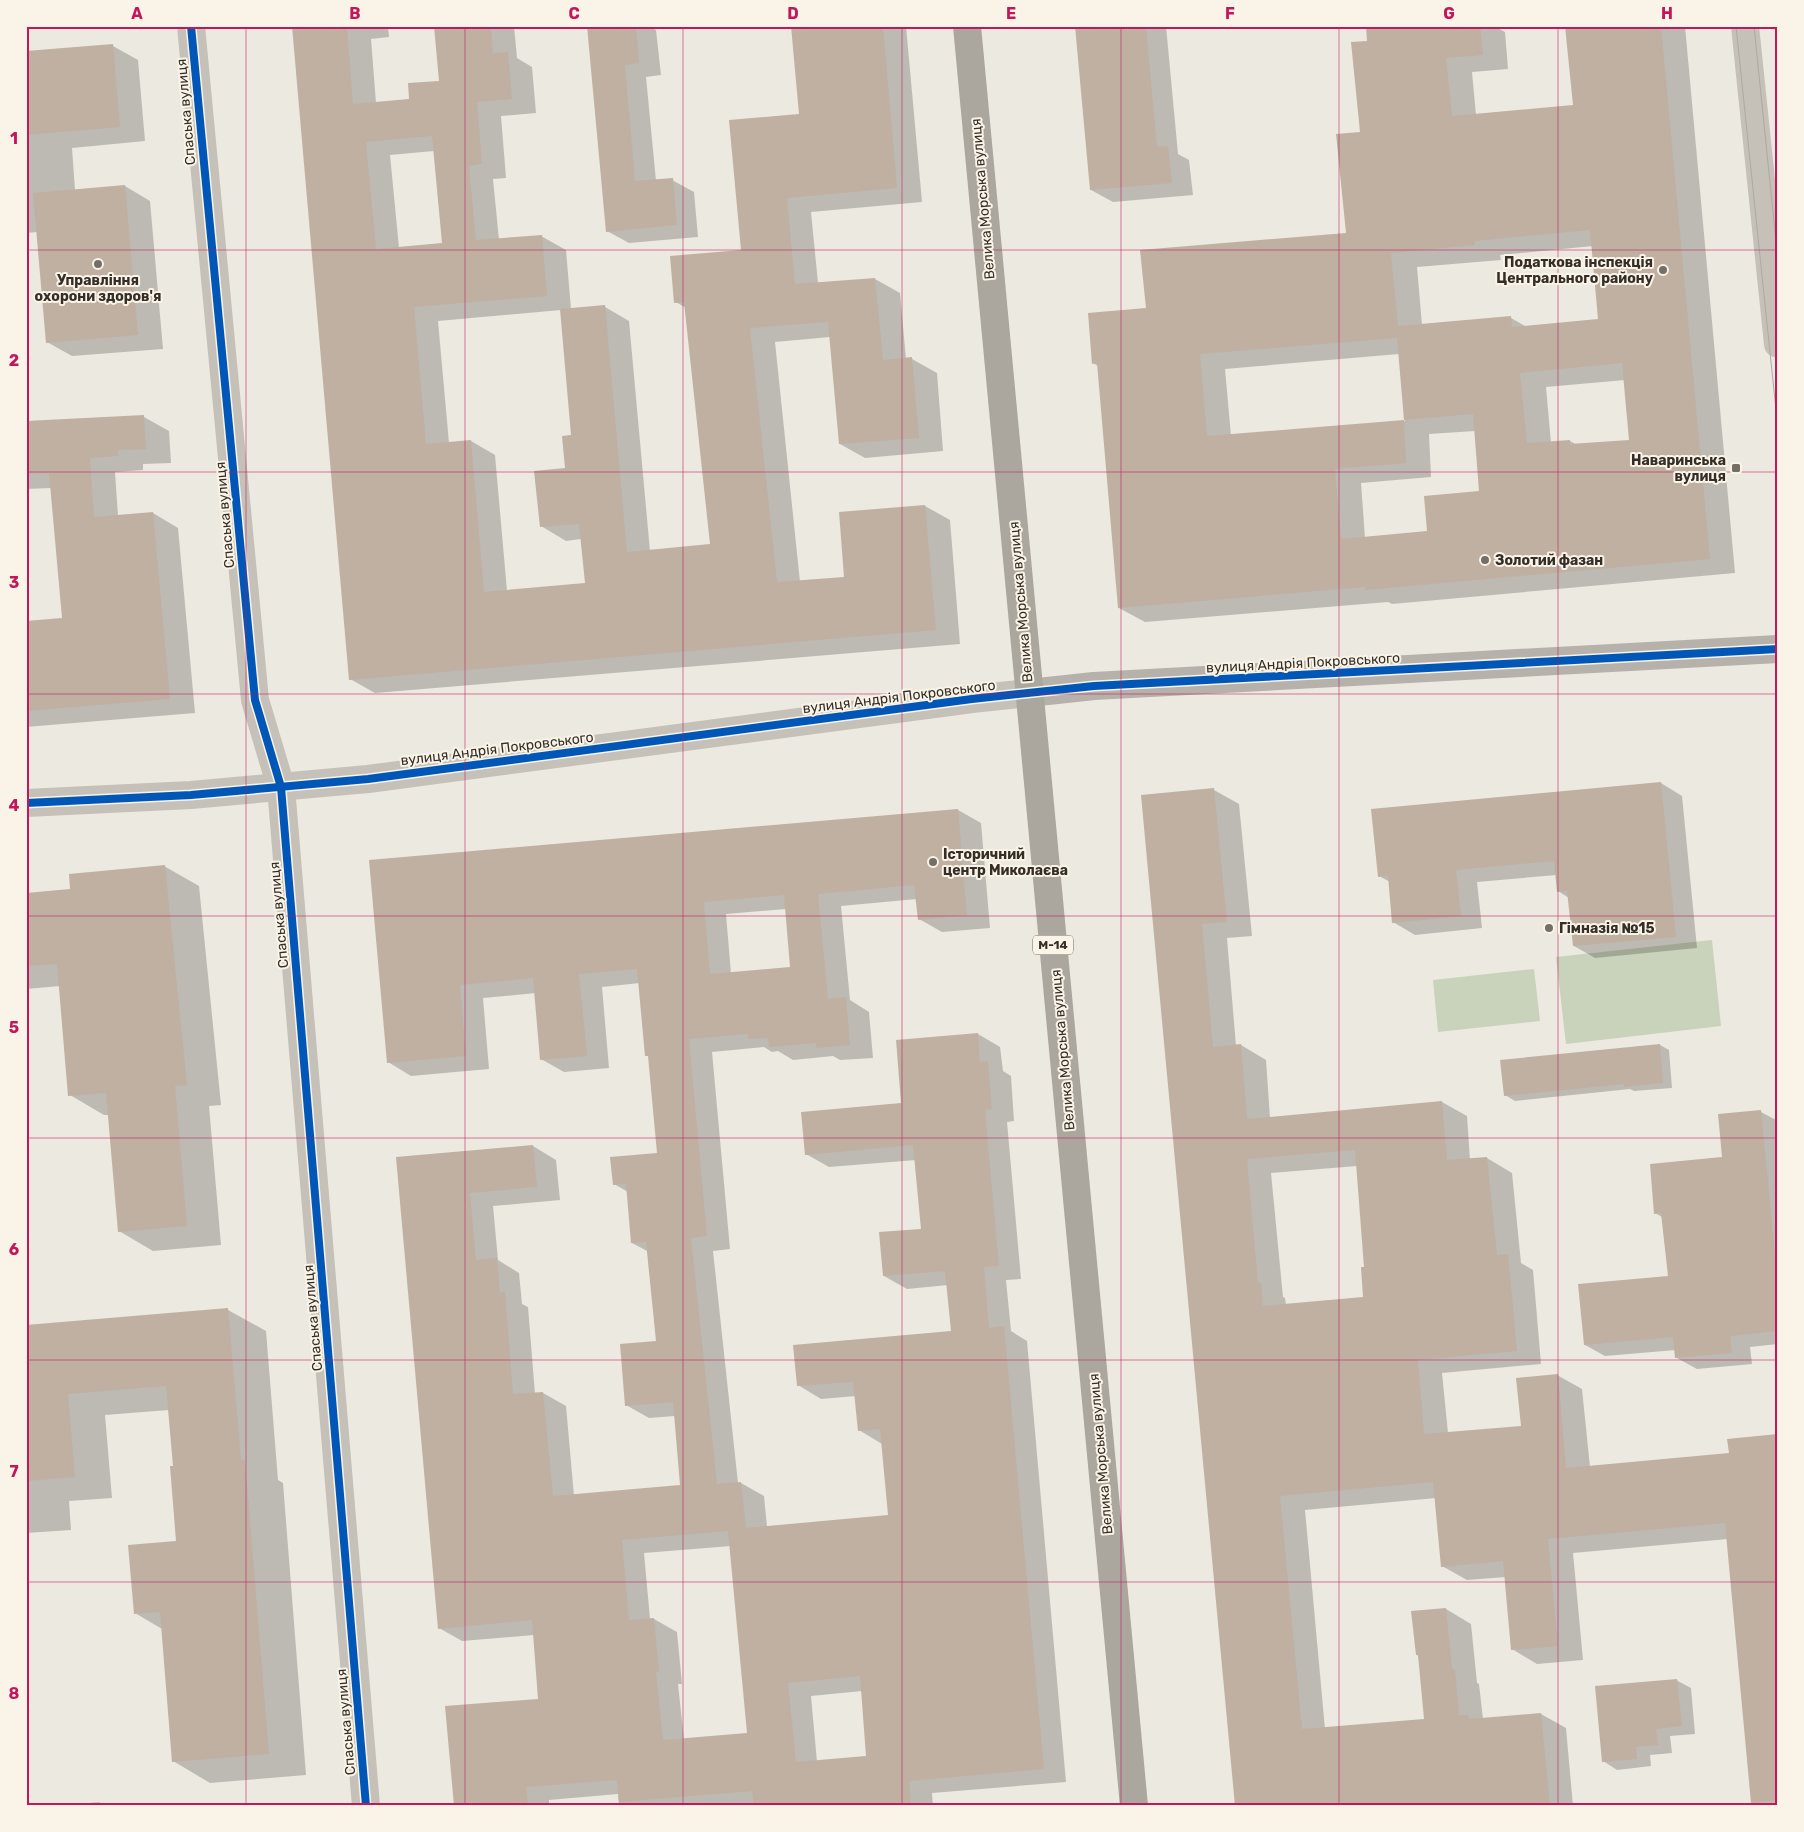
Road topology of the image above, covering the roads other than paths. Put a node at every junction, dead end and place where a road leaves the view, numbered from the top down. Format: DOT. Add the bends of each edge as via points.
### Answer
graph roads {
  1 [pos="191,26"];
  2 [pos="967,26"];
  3 [pos="1745,26"];
  4 [pos="1778,344"];
  5 [pos="1778,649"];
  6 [pos="1029,693"];
  7 [pos="281,787"];
  8 [pos="26,803"];
  9 [pos="366,1806"];
  10 [pos="1134,1806"];
  1 -- 7 [label="street, Спаська вулиця" via="255,700"];
  2 -- 6 [label="highway, Велика Морська вулиця / М-14"];
  3 -- 4 [label="street"];
  5 -- 6 [label="street, вулиця Андрія Покровського" via="1094,686"];
  6 -- 7 [label="street, вулиця Андрія Покровського" via="368,779"];
  6 -- 10 [label="highway, Велика Морська вулиця / М-14"];
  7 -- 8 [label="street, вулиця Андрія Покровського"];
  7 -- 9 [label="street, Спаська вулиця"];
}
